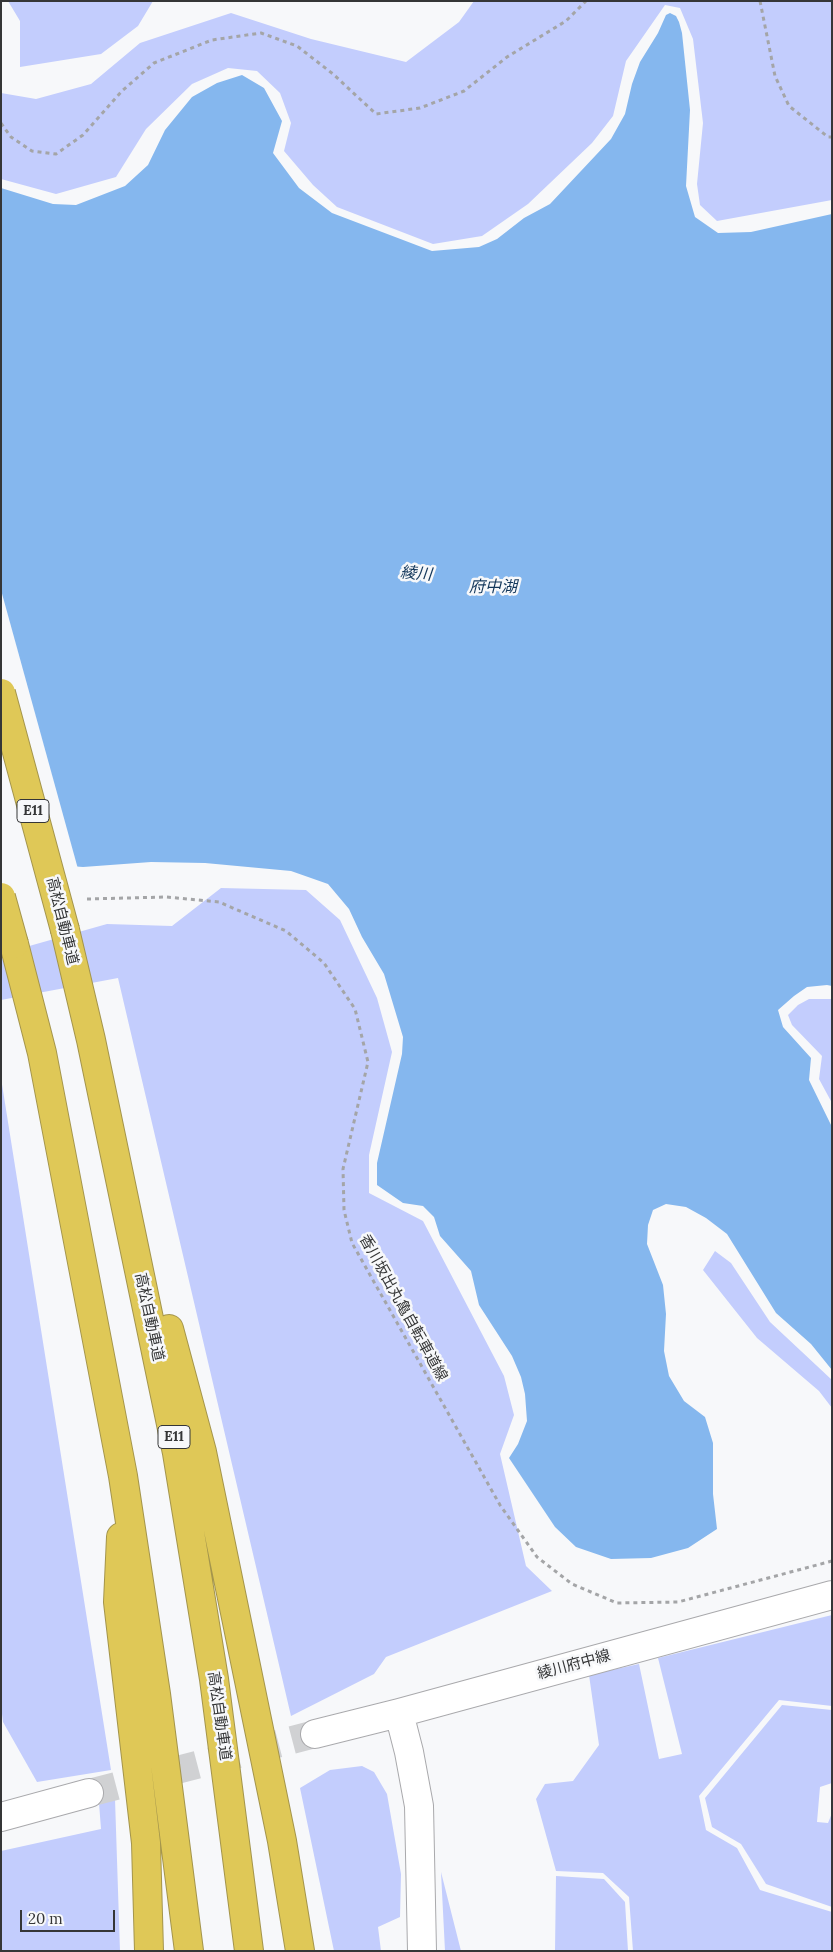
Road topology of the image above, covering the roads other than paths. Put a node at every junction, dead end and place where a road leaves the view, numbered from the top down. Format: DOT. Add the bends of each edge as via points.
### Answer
graph roads {
  1 [pos="1,693"];
  2 [pos="1,897"];
  3 [pos="91,1040"];
  4 [pos="124,1476"];
  5 [pos="832,1595"];
  6 [pos="399,1713"];
  7 [pos="315,1734"];
  8 [pos="89,1792"];
  9 [pos="1,1817"];
  10 [pos="148,1951"];
  11 [pos="189,1951"];
  12 [pos="249,1951"];
  13 [pos="300,1951"];
  14 [pos="422,1951"];
  1 -- 3 [label="highway, 高松自動車道 / E11, bridge"];
  2 -- 4 [label="highway, bridge" via="42,1053"];
  3 -- 12 [label="highway, 高松自動車道 / E11" via="177,1453 214,1679"];
  3 -- 13 [label="highway" via="202,1452 282,1841"];
  4 -- 10 [label="highway" via="118,1602 146,1843"];
  4 -- 11 [label="highway"];
  5 -- 6 [label="main road, 綾川府中線"];
  6 -- 7 [label="main road, 綾川府中線"];
  6 -- 14 [label="main road" via="419,1806"];
  8 -- 9 [label="main road"];
}
